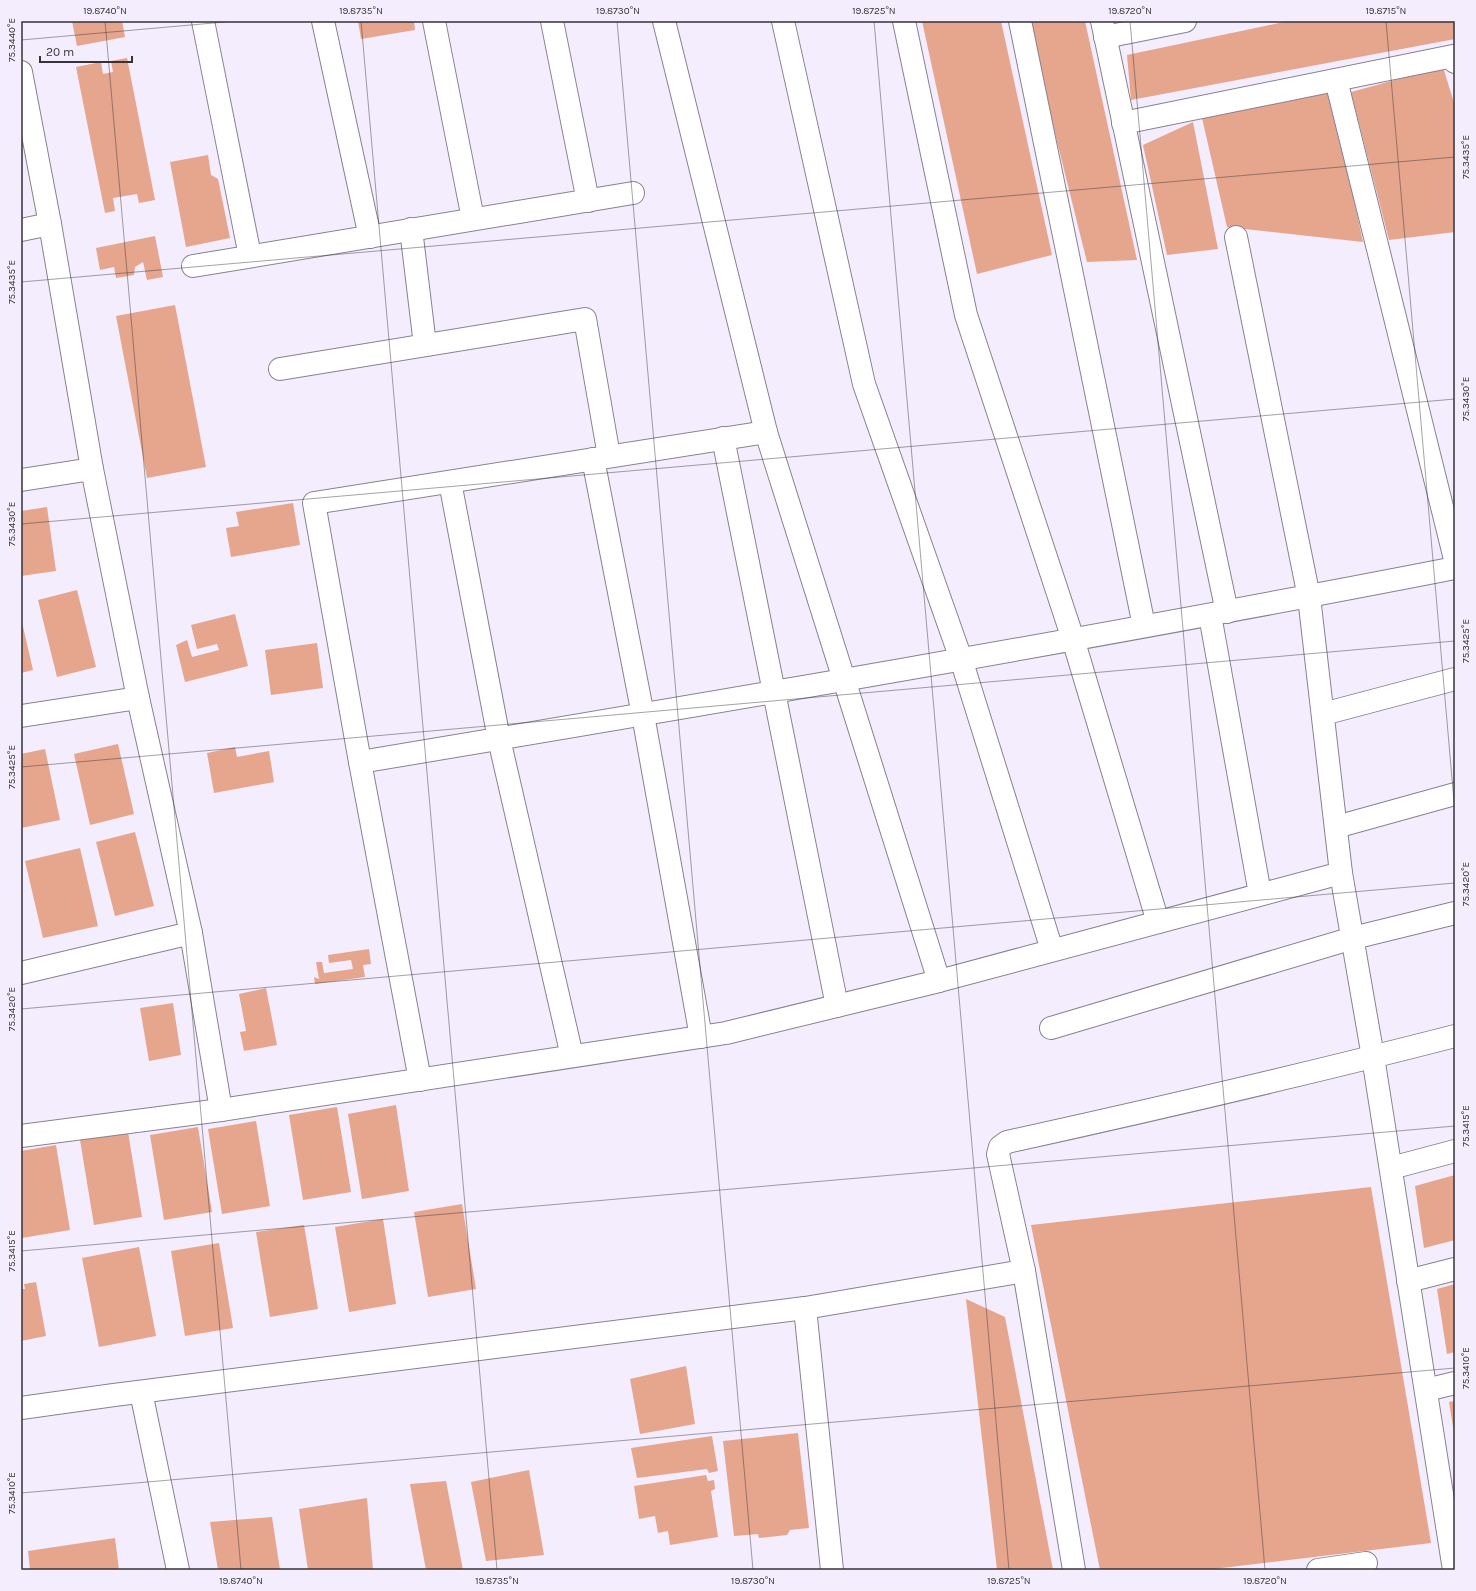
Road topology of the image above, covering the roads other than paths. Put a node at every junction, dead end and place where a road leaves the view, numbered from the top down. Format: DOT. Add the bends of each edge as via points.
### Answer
graph roads {
  1 [pos="203,21"];
  2 [pos="323,21"];
  3 [pos="434,21"];
  4 [pos="552,21"];
  5 [pos="664,21"];
  6 [pos="784,21"];
  7 [pos="904,21"];
  8 [pos="1020,21"];
  9 [pos="1185,21"];
  10 [pos="1103,29"];
  11 [pos="1455,62"];
  12 [pos="21,72"];
  13 [pos="1336,80"];
  14 [pos="1123,123"];
  15 [pos="632,193"];
  16 [pos="588,200"];
  17 [pos="473,219"];
  18 [pos="50,224"];
  19 [pos="21,230"];
  20 [pos="411,230"];
  21 [pos="370,236"];
  22 [pos="1236,237"];
  23 [pos="250,256"];
  24 [pos="193,266"];
  25 [pos="424,345"];
  26 [pos="280,369"];
  27 [pos="766,432"];
  28 [pos="723,438"];
  29 [pos="601,458"];
  30 [pos="92,469"];
  31 [pos="21,480"];
  32 [pos="450,482"];
  33 [pos="1455,559"];
  34 [pos="1455,568"];
  35 [pos="1309,597"];
  36 [pos="1219,613"];
  37 [pos="1144,626"];
  38 [pos="1073,639"];
  39 [pos="961,659"];
  40 [pos="1455,679"];
  41 [pos="844,680"];
  42 [pos="775,692"];
  43 [pos="138,698"];
  44 [pos="1323,714"];
  45 [pos="643,715"];
  46 [pos="21,716"];
  47 [pos="499,739"];
  48 [pos="360,762"];
  49 [pos="1455,794"];
  50 [pos="1336,826"];
  51 [pos="1341,873"];
  52 [pos="1260,894"];
  53 [pos="1455,913"];
  54 [pos="1158,922"];
  55 [pos="191,934"];
  56 [pos="1353,938"];
  57 [pos="1052,950"];
  58 [pos="21,973"];
  59 [pos="939,981"];
  60 [pos="837,1006"];
  61 [pos="1051,1028"];
  62 [pos="1455,1036"];
  63 [pos="701,1037"];
  64 [pos="572,1056"];
  65 [pos="1373,1057"];
  66 [pos="420,1080"];
  67 [pos="221,1110"];
  68 [pos="21,1136"];
  69 [pos="1455,1151"];
  70 [pos="1391,1168"];
  71 [pos="1455,1269"];
  72 [pos="1024,1272"];
  73 [pos="1408,1281"];
  74 [pos="805,1308"];
  75 [pos="1455,1383"];
  76 [pos="1426,1390"];
  77 [pos="141,1392"];
  78 [pos="21,1408"];
  79 [pos="1450,1506"];
  80 [pos="1366,1563"];
  81 [pos="178,1570"];
  82 [pos="832,1570"];
  83 [pos="1074,1570"];
  84 [pos="1318,1570"];
  85 [pos="1454,1570"];
  1 -- 23 [label="street"];
  2 -- 21 [label="street"];
  3 -- 17 [label="street"];
  4 -- 16 [label="street"];
  5 -- 27 [label="street"];
  6 -- 39 [label="street" via="864,384"];
  7 -- 38 [label="street" via="966,315"];
  8 -- 37 [label="street"];
  9 -- 10 [label="street"];
  10 -- 14 [label="street"];
  11 -- 13 [label="street" via="1453,56"];
  12 -- 18 [label="street"];
  13 -- 14 [label="street"];
  13 -- 33 [label="street"];
  14 -- 36 [label="street"];
  15 -- 16 [label="street"];
  16 -- 17 [label="street"];
  17 -- 20 [label="street"];
  18 -- 19 [label="street"];
  18 -- 30 [label="street"];
  20 -- 21 [label="street"];
  20 -- 25 [label="street"];
  21 -- 23 [label="street"];
  22 -- 35 [label="street"];
  23 -- 24 [label="street"];
  25 -- 26 [label="street"];
  25 -- 29 [label="street" via="585,319"];
  27 -- 28 [label="street"];
  27 -- 41 [label="street"];
  28 -- 29 [label="street"];
  28 -- 42 [label="street"];
  29 -- 32 [label="street"];
  29 -- 45 [label="street"];
  30 -- 31 [label="street"];
  30 -- 43 [label="street"];
  32 -- 47 [label="street"];
  32 -- 48 [label="street" via="314,503"];
  34 -- 35 [label="street"];
  35 -- 36 [label="street"];
  35 -- 44 [label="street"];
  36 -- 37 [label="street"];
  36 -- 52 [label="street"];
  37 -- 38 [label="street"];
  38 -- 39 [label="street"];
  38 -- 54 [label="street"];
  39 -- 41 [label="street"];
  39 -- 57 [label="street"];
  40 -- 44 [label="street"];
  41 -- 42 [label="street"];
  41 -- 59 [label="street"];
  42 -- 45 [label="street"];
  42 -- 60 [label="street"];
  43 -- 46 [label="street"];
  43 -- 55 [label="street"];
  44 -- 50 [label="street"];
  45 -- 47 [label="street"];
  45 -- 63 [label="street"];
  47 -- 48 [label="street"];
  47 -- 64 [label="street"];
  48 -- 66 [label="street"];
  49 -- 50 [label="street"];
  50 -- 51 [label="street"];
  51 -- 52 [label="street"];
  51 -- 56 [label="street"];
  52 -- 54 [label="street"];
  53 -- 56 [label="street"];
  54 -- 57 [label="street"];
  55 -- 58 [label="street"];
  55 -- 67 [label="street"];
  56 -- 61 [label="street"];
  56 -- 65 [label="street"];
  57 -- 59 [label="street"];
  59 -- 60 [label="street"];
  60 -- 63 [label="street"];
  62 -- 65 [label="street"];
  63 -- 64 [label="street"];
  64 -- 66 [label="street"];
  65 -- 70 [label="street"];
  65 -- 72 [label="street" via="1007,1142 1000,1147 998,1154"];
  66 -- 67 [label="street"];
  67 -- 68 [label="street"];
  69 -- 70 [label="street"];
  70 -- 73 [label="street"];
  71 -- 73 [label="street"];
  72 -- 74 [label="street"];
  72 -- 83 [label="street"];
  73 -- 76 [label="street"];
  74 -- 77 [label="street"];
  74 -- 82 [label="street"];
  75 -- 76 [label="street"];
  76 -- 79 [label="street"];
  77 -- 78 [label="street"];
  77 -- 81 [label="street"];
  79 -- 85 [label="street"];
  80 -- 84 [label="street"];
}
